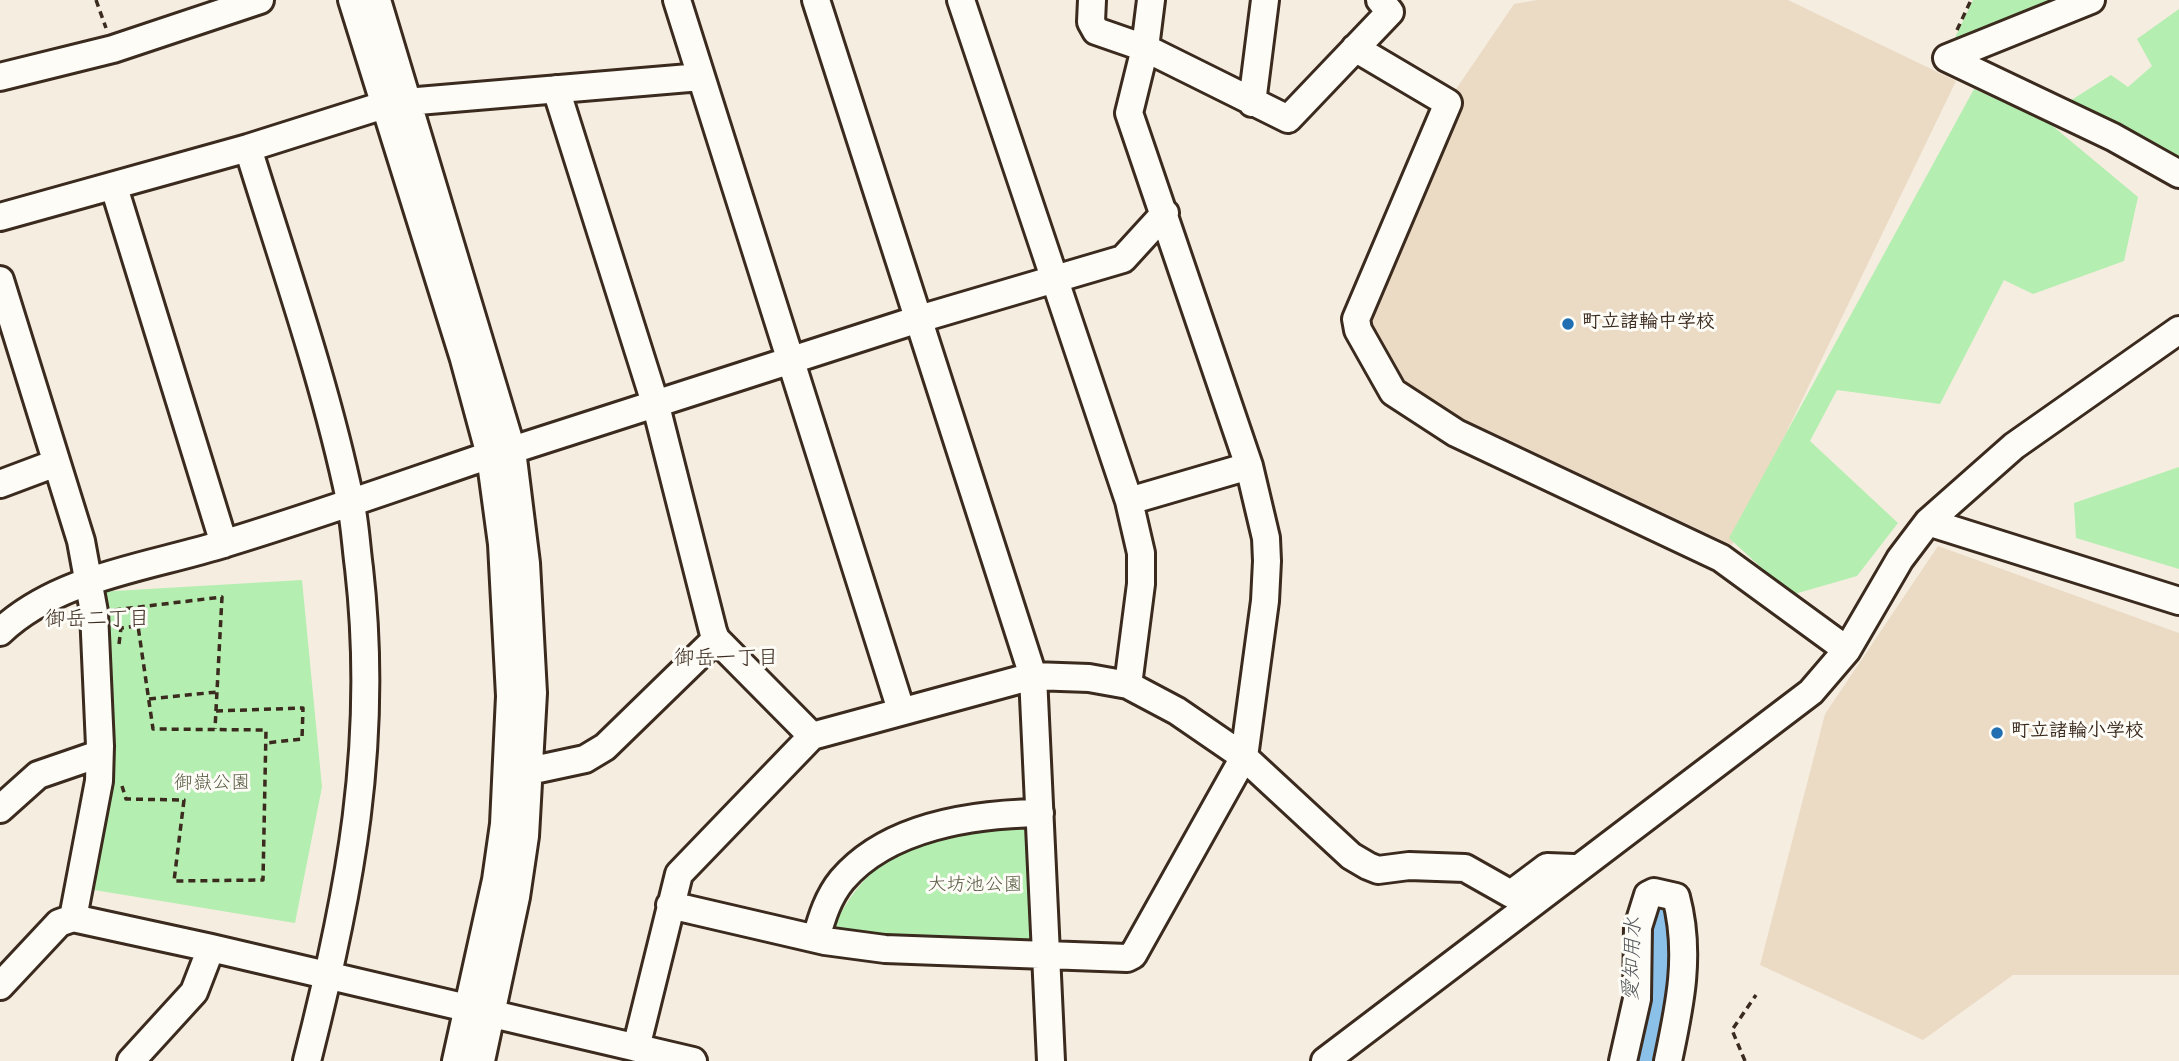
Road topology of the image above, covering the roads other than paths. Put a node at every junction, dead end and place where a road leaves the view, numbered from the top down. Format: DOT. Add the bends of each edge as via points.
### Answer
graph roads {
  1 [pos="260,0"];
  2 [pos="352,0"];
  3 [pos="377,0"];
  4 [pos="677,0"];
  5 [pos="816,0"];
  6 [pos="961,0"];
  7 [pos="1092,0"];
  8 [pos="1151,0"];
  9 [pos="1265,0"];
  10 [pos="1380,0"];
  11 [pos="2091,0"];
  12 [pos="1144,48"];
  13 [pos="1355,48"];
  14 [pos="0,77"];
  15 [pos="701,77"];
  16 [pos="556,89"];
  17 [pos="1252,103"];
  18 [pos="395,104"];
  19 [pos="248,148"];
  20 [pos="2179,174"];
  21 [pos="114,187"];
  22 [pos="1165,213"];
  23 [pos="0,217"];
  24 [pos="1054,277"];
  25 [pos="0,280"];
  26 [pos="919,319"];
  27 [pos="2179,330"];
  28 [pos="9,346"];
  29 [pos="792,361"];
  30 [pos="656,406"];
  31 [pos="501,452"];
  32 [pos="56,463"];
  33 [pos="1249,466"];
  34 [pos="0,484"];
  35 [pos="1129,501"];
  36 [pos="351,503"];
  37 [pos="1928,522"];
  38 [pos="224,544"];
  39 [pos="90,582"];
  40 [pos="2179,601"];
  41 [pos="0,632"];
  42 [pos="716,639"];
  43 [pos="1847,650"];
  44 [pos="1033,676"];
  45 [pos="1128,685"];
  46 [pos="901,710"];
  47 [pos="812,736"];
  48 [pos="99,754"];
  49 [pos="1244,757"];
  50 [pos="529,771"];
  51 [pos="0,809"];
  52 [pos="1040,813"];
  53 [pos="1574,869"];
  54 [pos="670,905"];
  55 [pos="73,918"];
  56 [pos="816,938"];
  57 [pos="211,948"];
  58 [pos="1047,957"];
  59 [pos="328,977"];
  60 [pos="0,986"];
  61 [pos="480,1013"];
  62 [pos="636,1048"];
  63 [pos="131,1061"];
  64 [pos="307,1061"];
  65 [pos="456,1061"];
  66 [pos="481,1061"];
  67 [pos="693,1061"];
  68 [pos="1051,1061"];
  69 [pos="1325,1061"];
  70 [pos="1623,1061"];
  71 [pos="1668,1061"];
  1 -- 14 [label="street" via="113,49"];
  2 -- 18 [label="street"];
  3 -- 18 [label="street"];
  4 -- 15 [label="street"];
  5 -- 26 [label="street"];
  6 -- 24 [label="street"];
  7 -- 12 [label="street" via="1091,22 1096,31"];
  8 -- 12 [label="street"];
  9 -- 17 [label="street"];
  10 -- 13 [label="street" via="1390,12"];
  11 -- 20 [label="street" via="1947,58 2113,137"];
  12 -- 17 [label="street"];
  12 -- 22 [label="street" via="1129,113"];
  13 -- 17 [label="street" via="1288,119"];
  13 -- 43 [label="street" via="1448,103 1356,319 1385,383 1456,433 1721,558"];
  15 -- 16 [label="street"];
  15 -- 29 [label="street"];
  16 -- 18 [label="street"];
  16 -- 30 [label="street"];
  18 -- 19 [label="street"];
  18 -- 31 [label="street"];
  19 -- 21 [label="street"];
  19 -- 36 [label="street"];
  21 -- 23 [label="street"];
  21 -- 38 [label="street"];
  22 -- 24 [label="street" via="1123,259"];
  22 -- 33 [label="street"];
  24 -- 26 [label="street"];
  24 -- 35 [label="street"];
  25 -- 28 [label="street"];
  26 -- 29 [label="street"];
  26 -- 44 [label="street"];
  27 -- 37 [label="street" via="2014,446"];
  28 -- 32 [label="street"];
  29 -- 30 [label="street"];
  29 -- 46 [label="street"];
  30 -- 31 [label="street"];
  30 -- 42 [label="street"];
  31 -- 36 [label="street"];
  31 -- 50 [label="street" via="530,612 533,694"];
  31 -- 61 [label="street" via="508,767"];
  32 -- 34 [label="street"];
  32 -- 39 [label="street"];
  33 -- 35 [label="street"];
  33 -- 49 [label="street" via="1267,561"];
  35 -- 45 [label="street" via="1141,552 1141,584"];
  36 -- 38 [label="street"];
  36 -- 59 [label="street" via="366,630 366,750 352,862"];
  37 -- 40 [label="street"];
  37 -- 43 [label="street" via="1900,559"];
  38 -- 39 [label="street"];
  39 -- 41 [label="street" via="33,606"];
  39 -- 48 [label="street"];
  42 -- 47 [label="street"];
  42 -- 50 [label="street" via="606,747 586,760"];
  43 -- 53 [label="street" via="1811,692"];
  44 -- 45 [label="street"];
  44 -- 46 [label="street"];
  44 -- 52 [label="street"];
  45 -- 49 [label="street" via="1178,711"];
  46 -- 47 [label="street"];
  47 -- 54 [label="street" via="685,865"];
  48 -- 51 [label="street" via="38,775"];
  48 -- 55 [label="street" via="99,781"];
  49 -- 53 [label="street" via="1351,856 1378,870 1465,868 1511,894 1546,867"];
  49 -- 58 [label="street" via="1133,955"];
  50 -- 61 [label="street" via="517,885"];
  52 -- 56 [label="street" via="985,817 938,827 878,850 843,880 824,909"];
  52 -- 58 [label="street"];
  53 -- 69 [label="street"];
  54 -- 56 [label="street"];
  54 -- 62 [label="street"];
  55 -- 57 [label="street"];
  55 -- 60 [label="street" via="59,923"];
  56 -- 58 [label="street" via="885,949"];
  57 -- 59 [label="street"];
  57 -- 63 [label="street" via="194,992"];
  58 -- 68 [label="street"];
  59 -- 61 [label="street"];
  59 -- 64 [label="street"];
  61 -- 62 [label="street"];
  61 -- 65 [label="street"];
  61 -- 66 [label="street"];
  62 -- 67 [label="street"];
  70 -- 71 [label="street" via="1637,999 1638,927 1648,895 1654,892 1676,897 1683,925 1681,1004"];
}
